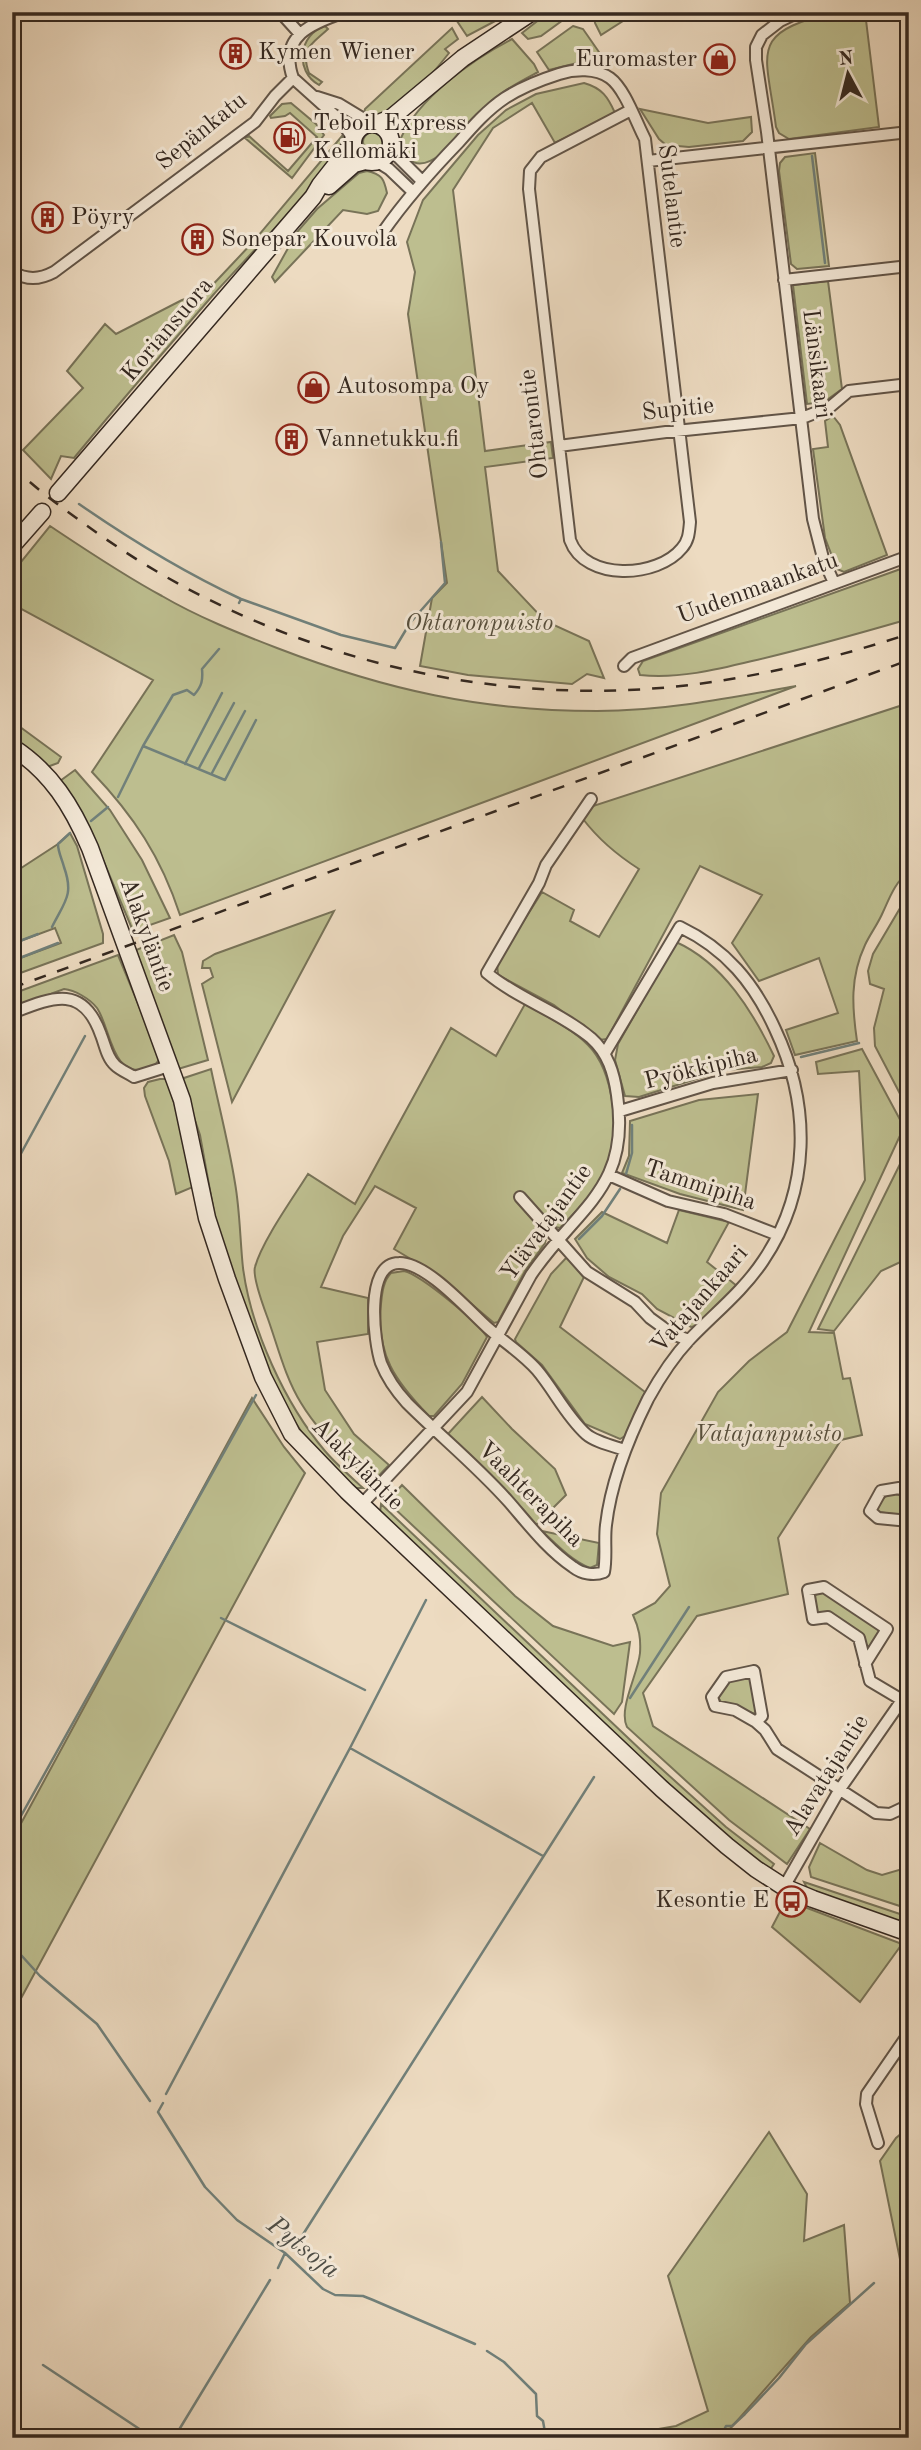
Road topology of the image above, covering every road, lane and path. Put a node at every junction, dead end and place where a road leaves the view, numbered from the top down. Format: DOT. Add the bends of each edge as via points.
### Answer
graph roads {
  1 [pos="280,12"];
  2 [pos="345,12"];
  3 [pos="527,12"];
  4 [pos="533,12"];
  5 [pos="799,12"];
  6 [pos="512,27"];
  7 [pos="299,33"];
  8 [pos="293,78"];
  9 [pos="440,78"];
  10 [pos="317,97"];
  11 [pos="631,110"];
  12 [pos="374,124"];
  13 [pos="909,132"];
  14 [pos="353,141"];
  15 [pos="391,146"];
  16 [pos="769,148"];
  17 [pos="370,161"];
  18 [pos="648,161"];
  19 [pos="422,181"];
  20 [pos="412,191"];
  21 [pos="313,197"];
  22 [pos="383,232"];
  23 [pos="909,266"];
  24 [pos="12,272"];
  25 [pos="783,280"];
  26 [pos="909,384"];
  27 [pos="803,418"];
  28 [pos="678,430"];
  29 [pos="559,446"];
  30 [pos="58,493"];
  31 [pos="42,512"];
  32 [pos="12,546"];
  33 [pos="909,556"];
  34 [pos="834,583"];
  35 [pos="624,666"];
  36 [pos="12,747"];
  37 [pos="590,799"];
  38 [pos="12,1013"];
  39 [pos="605,1053"];
  40 [pos="169,1066"];
  41 [pos="792,1070"];
  42 [pos="620,1111"];
  43 [pos="610,1175"];
  44 [pos="520,1197"];
  45 [pos="778,1235"];
  46 [pos="559,1239"];
  47 [pos="498,1337"];
  48 [pos="689,1340"];
  49 [pos="909,1355"];
  50 [pos="909,1371"];
  51 [pos="433,1430"];
  52 [pos="625,1450"];
  53 [pos="909,1494"];
  54 [pos="362,1504"];
  55 [pos="909,1521"];
  56 [pos="604,1572"];
  57 [pos="865,1664"];
  58 [pos="909,1690"];
  59 [pos="902,1700"];
  60 [pos="756,1722"];
  61 [pos="840,1789"];
  62 [pos="909,1805"];
  63 [pos="784,1886"];
  64 [pos="909,1933"];
  65 [pos="909,2033"];
  66 [pos="878,2143"];
  1 -- 7 [label="street"];
  2 -- 7 [label="street"];
  3 -- 6 [label="street"];
  4 -- 6 [label="street"];
  5 -- 16 [label="street, Länsikaari" via="768,28 756,47"];
  6 -- 9 [label="street"];
  7 -- 8 [label="street" via="292,44"];
  8 -- 10 [label="street"];
  8 -- 24 [label="street, Sepänkatu" via="255,122 54,272 35,279"];
  9 -- 12 [label="street" via="391,118"];
  9 -- 15 [label="street" via="408,115"];
  10 -- 12 [label="street"];
  10 -- 14 [label="street" via="342,122"];
  11 -- 18 [label="street, Sutelantie" via="645,139"];
  11 -- 19 [label="street, Sutelantie" via="615,84 600,73 567,72 547,78 525,86 486,113"];
  11 -- 29 [label="street, Ohtarontie" via="541,158 530,171"];
  12 -- 14 [label="street" via="360,128"];
  12 -- 15 [label="street" via="386,129"];
  13 -- 16 [label="street"];
  14 -- 17 [label="street" via="356,154"];
  14 -- 21 [label="street, Koriansuora"];
  15 -- 17 [label="street" via="384,157"];
  15 -- 19 [label="street"];
  16 -- 18 [label="street"];
  16 -- 25 [label="street, Länsikaari"];
  17 -- 20 [label="street" via="389,169"];
  17 -- 21 [label="street, Koriansuora" via="354,164"];
  18 -- 28 [label="street, Sutelantie"];
  19 -- 20 [label="street"];
  20 -- 22 [label="street"];
  21 -- 30 [label="street, Koriansuora"];
  23 -- 25 [label="street"];
  25 -- 27 [label="street, Länsikaari"];
  26 -- 27 [label="street, Supitie" via="849,391 831,407"];
  27 -- 28 [label="street, Supitie"];
  27 -- 34 [label="street, Länsikaari" via="813,519"];
  28 -- 29 [label="street, Supitie"];
  28 -- 29 [label="street, Ohtarontie" via="689,536 672,557 647,567 604,570 584,561 573,548"];
  31 -- 32 [label="street"];
  33 -- 34 [label="street, Uudenmaankatu"];
  34 -- 35 [label="street, Uudenmaankatu" via="632,658"];
  36 -- 40 [label="street, Alakyläntie" via="50,778 78,821"];
  37 -- 39 [label="street, Ylävatajantie" via="546,865 487,973 589,1036"];
  38 -- 40 [label="street" via="59,997 73,999 91,1013 116,1066 134,1077"];
  39 -- 41 [label="street, Vatajankaari" via="680,927 704,938 758,994"];
  39 -- 42 [label="street, Ylävatajantie"];
  40 -- 54 [label="street, Alakyläntie" via="188,1121 213,1237 263,1377 292,1434"];
  41 -- 42 [label="street, Pyökkipiha" via="713,1083"];
  41 -- 45 [label="street, Vatajankaari" via="800,1105 801,1147 794,1193"];
  42 -- 43 [label="street, Ylävatajantie" via="619,1148"];
  43 -- 45 [label="street, Tammipiha" via="668,1201 724,1214"];
  43 -- 46 [label="street, Ylävatajantie"];
  44 -- 46 [label="street"];
  45 -- 48 [label="street, Vatajankaari" via="749,1280"];
  46 -- 47 [label="street, Ylävatajantie" via="531,1275"];
  46 -- 48 [label="street" via="587,1272 635,1302 672,1334"];
  47 -- 51 [label="street, Ylävatajantie" via="467,1392"];
  47 -- 51 [label="street, Vaahterapiha" via="415,1267 393,1264 381,1273 373,1321 379,1354 399,1395"];
  47 -- 52 [label="street, Vaahterapiha" via="535,1368 585,1433"];
  48 -- 52 [label="street, Vatajankaari" via="653,1389"];
  49 -- 50 [label="street"];
  51 -- 54 [label="street, Ylävatajantie"];
  51 -- 56 [label="street, Vaahterapiha" via="574,1568 589,1574"];
  52 -- 56 [label="street, Vatajankaari" via="608,1509"];
  53 -- 55 [label="street" via="899,1488 881,1491 870,1511 878,1518"];
  54 -- 63 [label="street, Alakyläntie" via="698,1821"];
  57 -- 57 [label="street" via="859,1638 828,1617 813,1619 808,1590 824,1587 887,1629"];
  57 -- 59 [label="street" via="870,1681"];
  58 -- 59 [label="street, Alavatajantie"];
  59 -- 61 [label="street, Alavatajantie"];
  60 -- 60 [label="street" via="736,1710 715,1706 712,1697 726,1676 754,1671 762,1716"];
  60 -- 61 [label="street" via="777,1749"];
  61 -- 62 [label="street" via="876,1813 890,1814"];
  61 -- 63 [label="street, Alavatajantie"];
  63 -- 64 [label="street, Alakyläntie"];
  65 -- 66 [label="street" via="867,2094"];
}
